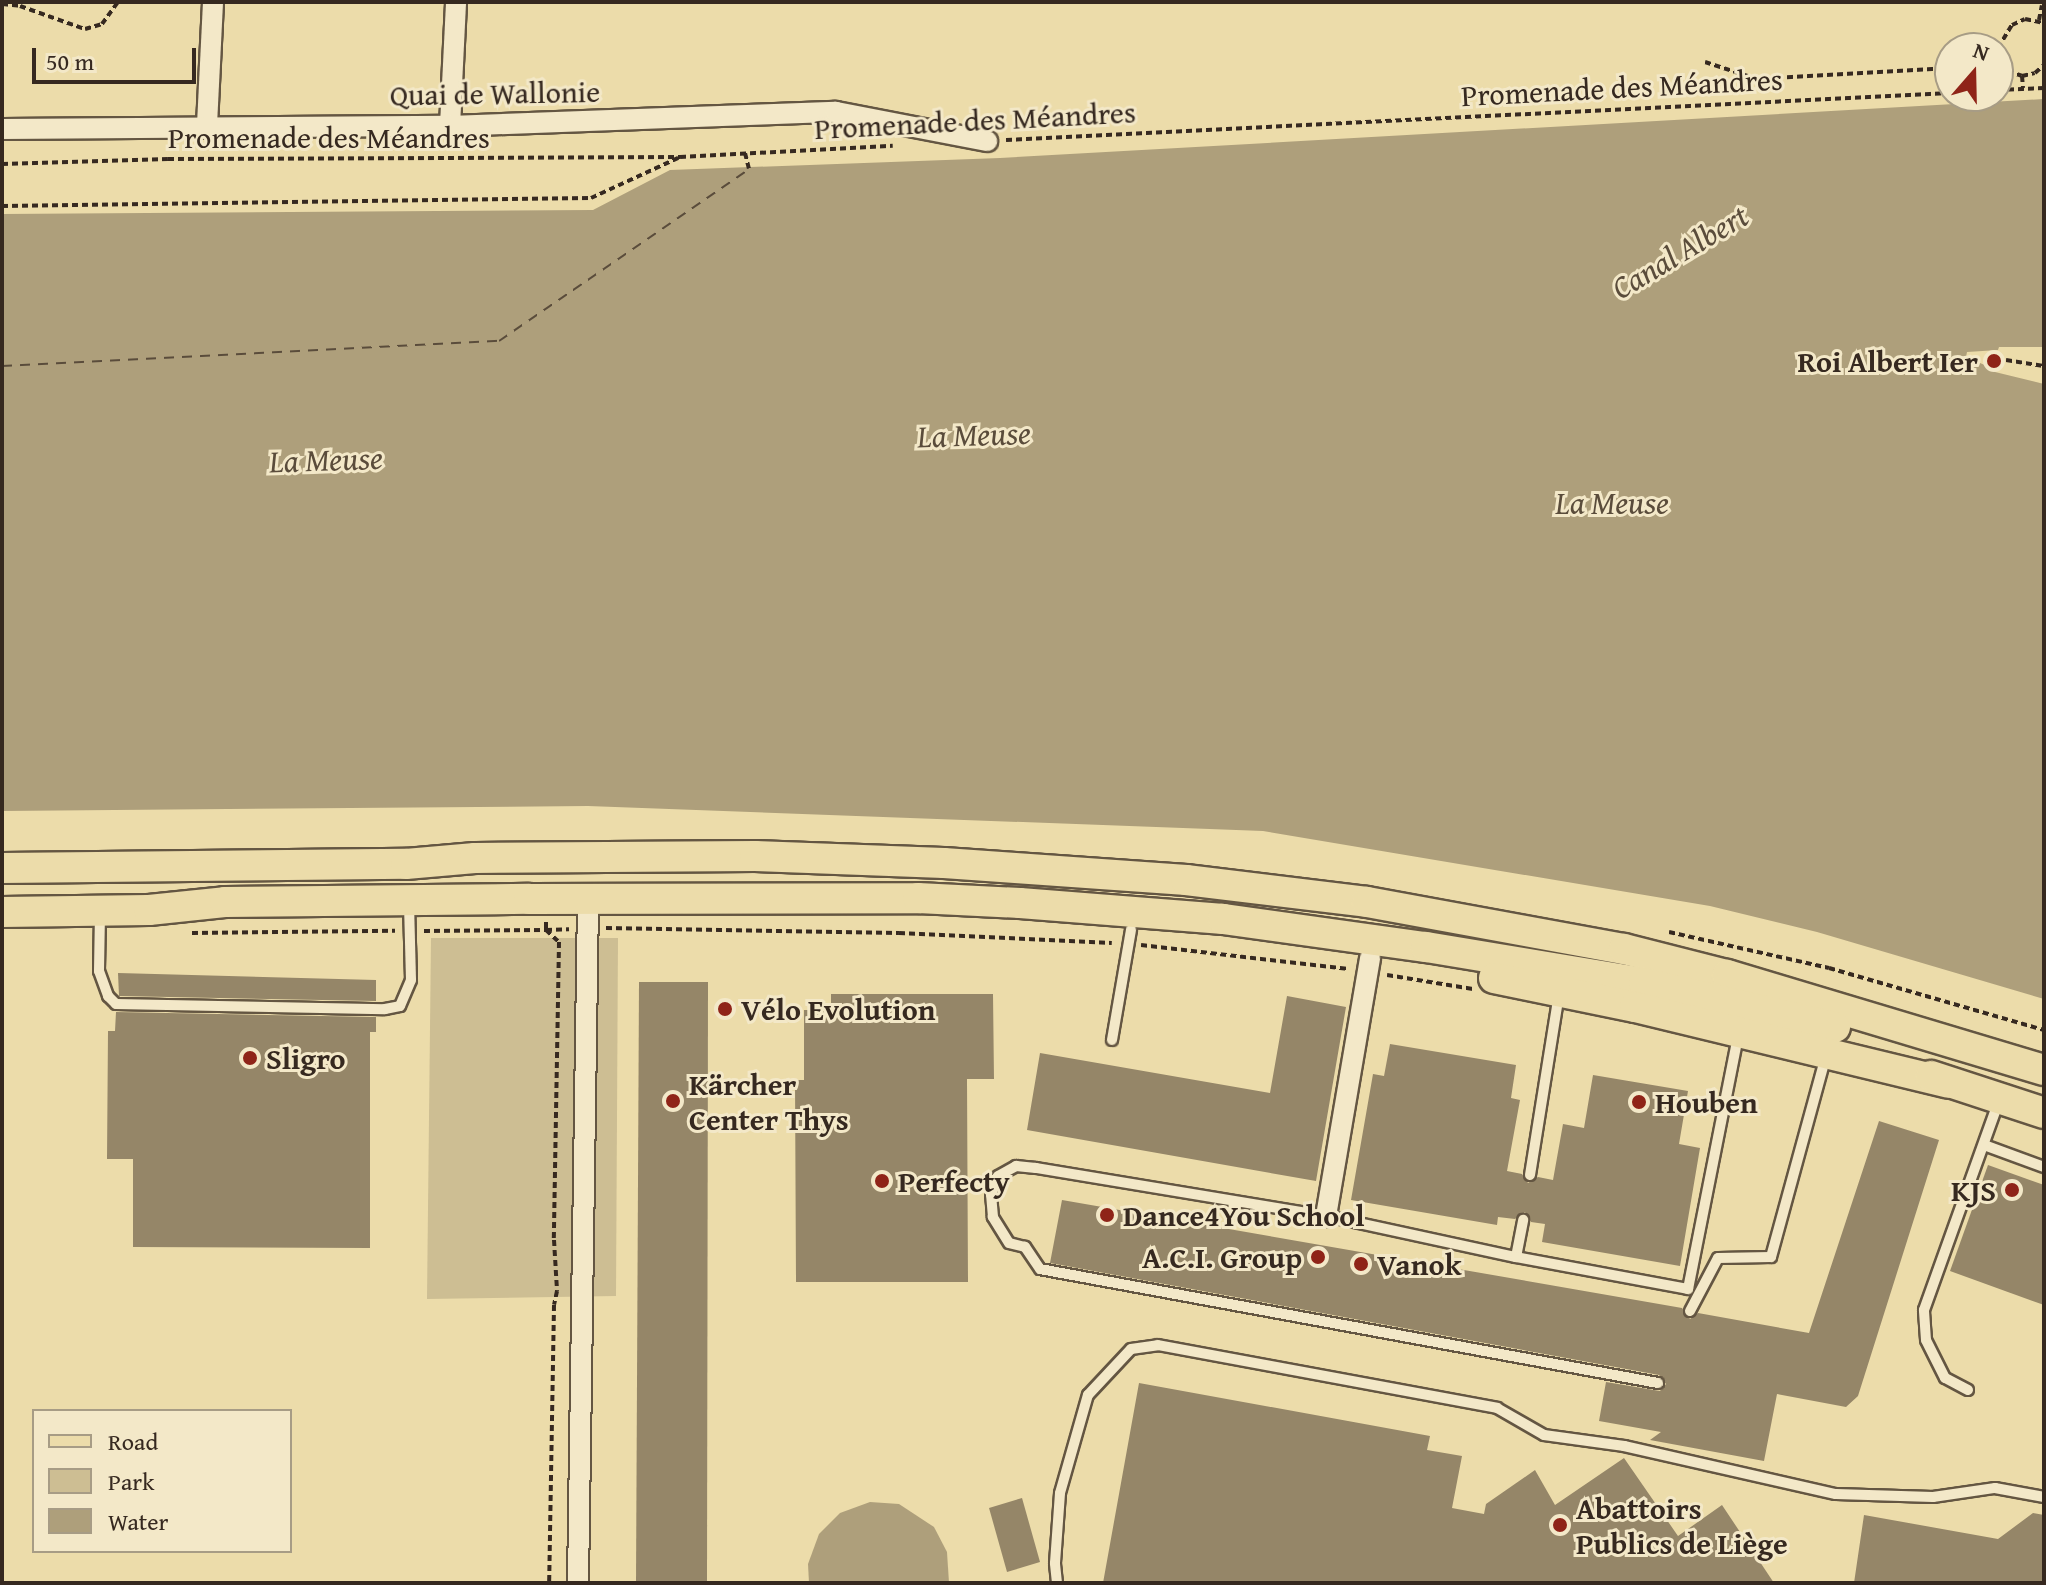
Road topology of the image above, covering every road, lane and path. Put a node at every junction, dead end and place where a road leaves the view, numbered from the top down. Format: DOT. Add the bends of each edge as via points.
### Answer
graph roads {
  1 [pos="118,2"];
  2 [pos="213,2"];
  3 [pos="456,2"];
  4 [pos="2,4"];
  5 [pos="2042,5"];
  6 [pos="2041,22"];
  7 [pos="2008,32"];
  8 [pos="1705,62"];
  9 [pos="2044,65"];
  10 [pos="1934,69"];
  11 [pos="2014,73"];
  12 [pos="2022,76"];
  13 [pos="2044,88"];
  14 [pos="2014,89"];
  15 [pos="2023,89"];
  16 [pos="1934,94"];
  17 [pos="207,125"];
  18 [pos="450,126"];
  19 [pos="2,129"];
  20 [pos="987,141"];
  21 [pos="896,146"];
  22 [pos="745,153"];
  23 [pos="680,157"];
  24 [pos="2,164"];
  25 [pos="749,169"];
  26 [pos="2,206"];
  27 [pos="2006,360"];
  28 [pos="2044,366"];
  29 [pos="828,858"];
  30 [pos="2,868"];
  31 [pos="2,897"];
  32 [pos="690,898"];
  33 [pos="588,899"];
  34 [pos="409,900"];
  35 [pos="225,902"];
  36 [pos="100,911"];
  37 [pos="2,912"];
  38 [pos="626,930"];
  39 [pos="410,931"];
  40 [pos="191,933"];
  41 [pos="1130,937"];
  42 [pos="1369,965"];
  43 [pos="1589,974"];
  44 [pos="1727,975"];
  45 [pos="1477,990"];
  46 [pos="1559,991"];
  47 [pos="1739,1031"];
  48 [pos="1112,1040"];
  49 [pos="2044,1051"];
  50 [pos="1827,1054"];
  51 [pos="2044,1070"];
  52 [pos="1948,1083"];
  53 [pos="2044,1088"];
  54 [pos="2000,1099"];
  55 [pos="2044,1113"];
  56 [pos="1984,1145"];
  57 [pos="2044,1167"];
  58 [pos="1530,1175"];
  59 [pos="1326,1216"];
  60 [pos="1523,1220"];
  61 [pos="1516,1257"];
  62 [pos="1690,1311"];
  63 [pos="1658,1383"];
  64 [pos="1968,1390"];
  65 [pos="2044,1497"];
  66 [pos="549,1583"];
  67 [pos="578,1583"];
  68 [pos="1057,1583"];
  1 -- 4 [label="path" via="102,24 85,29"];
  2 -- 17 [label="street"];
  3 -- 18 [label="street"];
  5 -- 6 [label="path"];
  6 -- 7 [label="path" via="2025,19"];
  8 -- 10 [label="path" via="1757,79"];
  9 -- 12 [label="path"];
  11 -- 12 [label="path"];
  12 -- 15 [label="path"];
  13 -- 15 [label="path"];
  14 -- 15 [label="path"];
  16 -- 20 [label="path, Promenade des Méandres"];
  17 -- 18 [label="street, Quai de Wallonie"];
  17 -- 19 [label="street, Quai de Wallonie"];
  18 -- 20 [label="street, Quai de Wallonie" via="836,112"];
  21 -- 22 [label="path, Promenade des Méandres"];
  22 -- 23 [label="path, Promenade des Méandres"];
  22 -- 25 [label="path"];
  23 -- 24 [label="path, Promenade des Méandres"];
  23 -- 26 [label="path" via="591,198"];
  27 -- 28 [label="path"];
  29 -- 30 [label="main road" via="518,857 406,864"];
  29 -- 33 [label="main road" via="755,866 607,868 594,875"];
  29 -- 44 [label="main road" via="1135,876 1312,895 1540,931"];
  31 -- 35 [label="main road" via="183,896"];
  32 -- 33 [label="main road"];
  32 -- 41 [label="main road" via="746,914 983,921"];
  32 -- 43 [label="main road" via="918,898 1161,913 1325,932"];
  33 -- 34 [label="main road"];
  33 -- 67 [label="street"];
  34 -- 35 [label="main road"];
  34 -- 39 [label="lane"];
  35 -- 36 [label="main road"];
  36 -- 37 [label="main road"];
  36 -- 39 [label="lane" via="99,971 116,1004 400,1006 411,980"];
  38 -- 41 [label="path"];
  39 -- 40 [label="path"];
  39 -- 66 [label="path" via="546,930 559,942"];
  41 -- 42 [label="main road"];
  41 -- 42 [label="path"];
  41 -- 48 [label="lane"];
  42 -- 45 [label="path"];
  42 -- 46 [label="main road"];
  42 -- 59 [label="street"];
  43 -- 52 [label="main road" via="1643,994 1875,1053"];
  43 -- 53 [label="main road" via="1833,1027"];
  44 -- 49 [label="main road" via="1879,1002"];
  44 -- 51 [label="main road"];
  46 -- 47 [label="main road"];
  46 -- 58 [label="lane"];
  47 -- 50 [label="main road"];
  47 -- 61 [label="lane" via="1688,1289"];
  50 -- 52 [label="main road"];
  50 -- 62 [label="lane" via="1771,1257 1718,1258"];
  52 -- 54 [label="main road"];
  54 -- 55 [label="main road"];
  54 -- 56 [label="lane"];
  56 -- 57 [label="lane"];
  56 -- 64 [label="lane" via="1924,1310 1926,1340 1945,1378"];
  59 -- 61 [label="lane"];
  59 -- 63 [label="lane" via="1016,1166 998,1176 991,1195 993,1217 1009,1243 1025,1247 1040,1269"];
  60 -- 61 [label="lane"];
  65 -- 68 [label="lane" via="1995,1488 1933,1497 1836,1494 1624,1446 1544,1435 1497,1408 1158,1345 1131,1349 1088,1395 1060,1493"];
}
